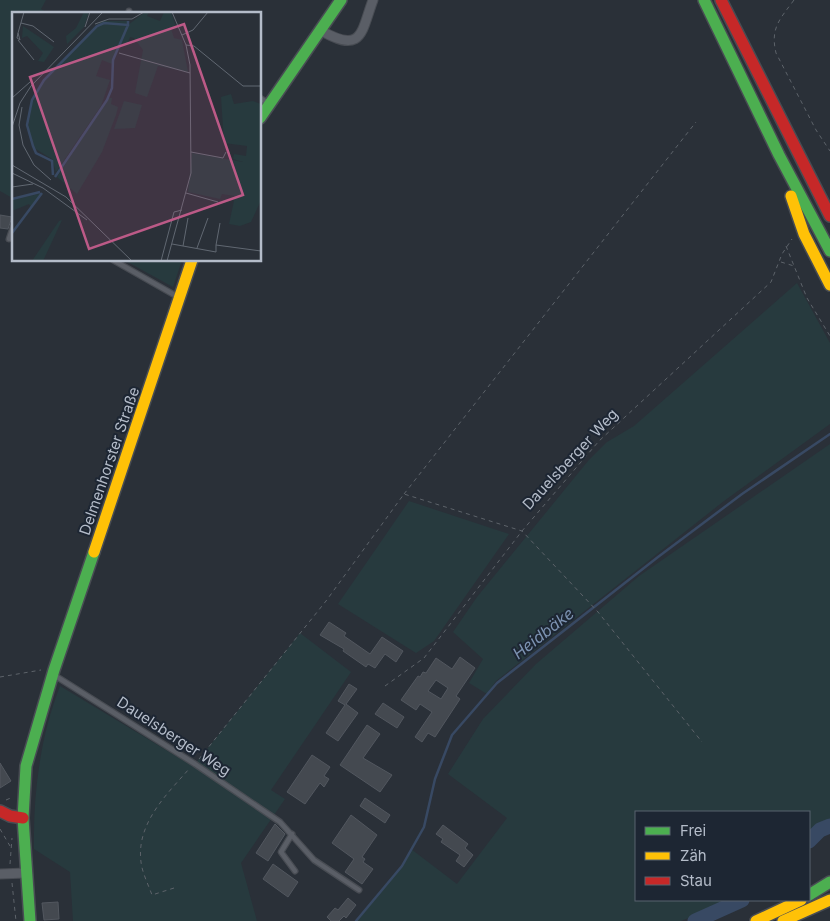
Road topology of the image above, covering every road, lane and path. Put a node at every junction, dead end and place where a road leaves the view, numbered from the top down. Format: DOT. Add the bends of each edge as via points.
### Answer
graph roads {
  1 [pos="341,0"];
  2 [pos="373,0"];
  3 [pos="704,0"];
  4 [pos="721,0"];
  5 [pos="794,0"];
  6 [pos="320,30"];
  7 [pos="265,101"];
  8 [pos="261,115"];
  9 [pos="696,122"];
  10 [pos="791,142"];
  11 [pos="830,151"];
  12 [pos="779,155"];
  13 [pos="830,194"];
  14 [pos="830,216"];
  15 [pos="12,230"];
  16 [pos="798,234"];
  17 [pos="9,239"];
  18 [pos="786,246"];
  19 [pos="830,251"];
  20 [pos="115,261"];
  21 [pos="192,261"];
  22 [pos="780,262"];
  23 [pos="795,266"];
  24 [pos="830,285"];
  25 [pos="180,298"];
  26 [pos="830,336"];
  27 [pos="404,494"];
  28 [pos="522,530"];
  29 [pos="53,672"];
  30 [pos="0,676"];
  31 [pos="385,686"];
  32 [pos="702,742"];
  33 [pos="195,764"];
  34 [pos="14,797"];
  35 [pos="0,799"];
  36 [pos="0,811"];
  37 [pos="23,818"];
  38 [pos="0,829"];
  39 [pos="292,834"];
  40 [pos="295,871"];
  41 [pos="26,873"];
  42 [pos="0,874"];
  43 [pos="11,874"];
  44 [pos="830,882"];
  45 [pos="174,888"];
  46 [pos="358,890"];
  47 [pos="810,894"];
  48 [pos="830,900"];
  49 [pos="799,901"];
  50 [pos="16,921"];
  51 [pos="30,921"];
  52 [pos="756,921"];
  53 [pos="784,921"];
  1 -- 6 [label="main road"];
  2 -- 6 [label="street" via="366,27 354,39 344,40"];
  3 -- 12 [label="main road"];
  4 -- 10 [label="main road"];
  5 -- 11 [label="path" via="779,21 773,39 776,53"];
  6 -- 7 [label="main road"];
  7 -- 8 [label="main road"];
  9 -- 27 [label="path"];
  10 -- 13 [label="main road"];
  10 -- 14 [label="main road"];
  12 -- 19 [label="main road"];
  12 -- 24 [label="main road" via="804,234"];
  15 -- 17 [label="lane"];
  16 -- 18 [label="path, Dauelsberger Weg"];
  18 -- 22 [label="path, Dauelsberger Weg"];
  18 -- 23 [label="path"];
  20 -- 25 [label="lane"];
  21 -- 25 [label="main road, Delmenhorster Straße"];
  22 -- 23 [label="path"];
  22 -- 28 [label="path, Dauelsberger Weg" via="771,282 599,441"];
  23 -- 26 [label="path" via="806,298"];
  25 -- 29 [label="main road, Delmenhorster Straße"];
  27 -- 28 [label="path"];
  27 -- 33 [label="path" via="326,601"];
  28 -- 31 [label="path, Dauelsberger Weg" via="424,658"];
  28 -- 32 [label="path" via="598,612"];
  29 -- 30 [label="path"];
  29 -- 33 [label="lane, Dauelsberger Weg"];
  29 -- 37 [label="main road, Delmenhorster Straße" via="26,766"];
  33 -- 39 [label="lane, Dauelsberger Weg" via="280,822"];
  33 -- 45 [label="path" via="165,795 145,827 141,845 141,863 152,894"];
  34 -- 35 [label="path"];
  36 -- 37 [label="main road"];
  37 -- 41 [label="main road, Delmenhorster Straße"];
  38 -- 43 [label="path" via="10,847"];
  39 -- 40 [label="lane" via="281,852"];
  39 -- 46 [label="lane, Dauelsberger Weg" via="314,860"];
  41 -- 43 [label="street"];
  41 -- 51 [label="main road, Delmenhorster Straße"];
  42 -- 43 [label="street"];
  43 -- 50 [label="path"];
  44 -- 47 [label="main road"];
  48 -- 53 [label="main road"];
  49 -- 52 [label="main road"];
}
